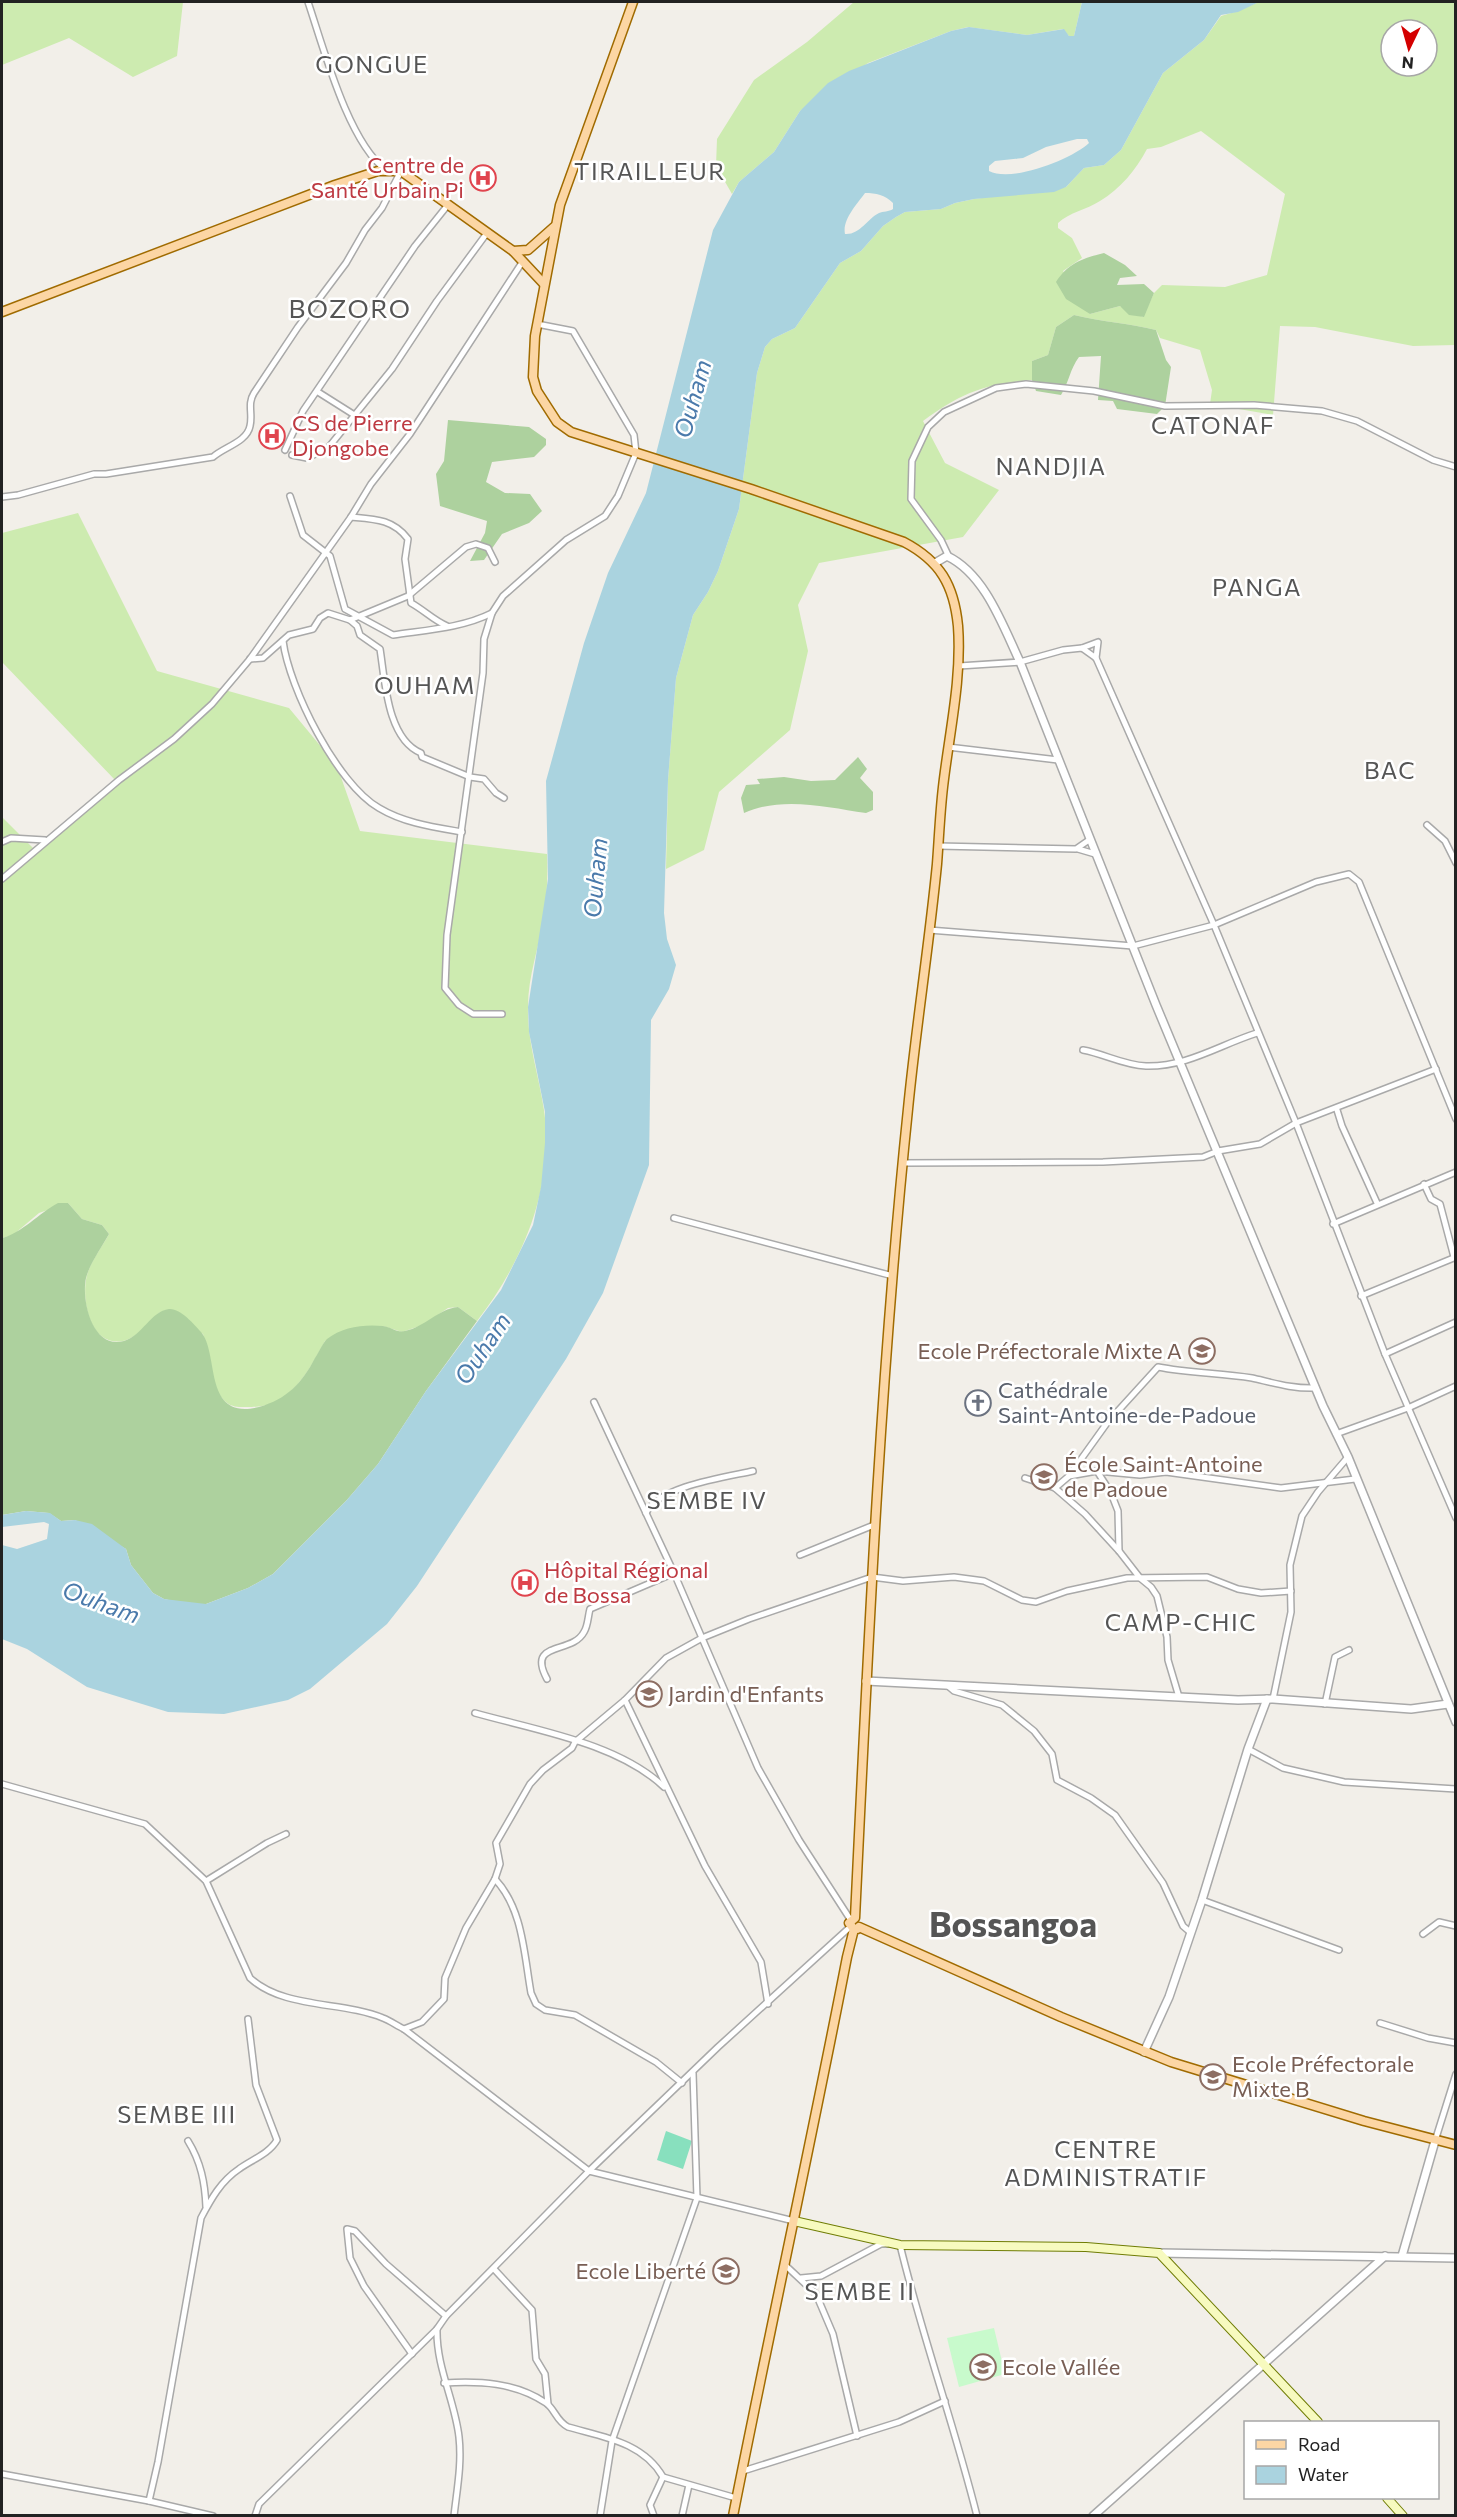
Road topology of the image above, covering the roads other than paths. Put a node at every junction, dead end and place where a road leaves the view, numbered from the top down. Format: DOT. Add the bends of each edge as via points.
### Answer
graph roads {
  1 [pos="308,2"];
  2 [pos="633,2"];
  3 [pos="386,170"];
  4 [pos="400,171"];
  5 [pos="447,206"];
  6 [pos="554,227"];
  7 [pos="487,233"];
  8 [pos="513,251"];
  9 [pos="523,261"];
  10 [pos="544,284"];
  11 [pos="2,312"];
  12 [pos="537,324"];
  13 [pos="318,392"];
  14 [pos="356,416"];
  15 [pos="285,450"];
  16 [pos="636,453"];
  17 [pos="292,455"];
  18 [pos="1455,468"];
  19 [pos="290,496"];
  20 [pos="2,497"];
  21 [pos="351,517"];
  22 [pos="324,554"];
  23 [pos="950,556"];
  24 [pos="495,562"];
  25 [pos="935,563"];
  26 [pos="408,596"];
  27 [pos="492,613"];
  28 [pos="357,617"];
  29 [pos="350,620"];
  30 [pos="448,627"];
  31 [pos="283,641"];
  32 [pos="1082,648"];
  33 [pos="1096,658"];
  34 [pos="250,659"];
  35 [pos="1020,662"];
  36 [pos="959,666"];
  37 [pos="948,747"];
  38 [pos="1058,760"];
  39 [pos="470,777"];
  40 [pos="504,798"];
  41 [pos="1427,825"];
  42 [pos="462,832"];
  43 [pos="45,840"];
  44 [pos="1089,840"];
  45 [pos="2,842"];
  46 [pos="938,846"];
  47 [pos="1076,849"];
  48 [pos="1095,854"];
  49 [pos="1455,863"];
  50 [pos="2,879"];
  51 [pos="1214,926"];
  52 [pos="929,930"];
  53 [pos="1133,946"];
  54 [pos="502,1014"];
  55 [pos="1257,1033"];
  56 [pos="1083,1050"];
  57 [pos="1182,1063"];
  58 [pos="1436,1069"];
  59 [pos="1337,1110"];
  60 [pos="1455,1119"];
  61 [pos="1296,1123"];
  62 [pos="1218,1151"];
  63 [pos="902,1163"];
  64 [pos="1455,1172"];
  65 [pos="1424,1184"];
  66 [pos="1377,1203"];
  67 [pos="674,1218"];
  68 [pos="1333,1224"];
  69 [pos="1455,1257"];
  70 [pos="893,1276"];
  71 [pos="1361,1296"];
  72 [pos="1455,1322"];
  73 [pos="1385,1354"];
  74 [pos="1455,1386"];
  75 [pos="1316,1388"];
  76 [pos="594,1402"];
  77 [pos="1408,1408"];
  78 [pos="1336,1434"];
  79 [pos="1348,1457"];
  80 [pos="753,1471"];
  81 [pos="1097,1471"];
  82 [pos="1069,1476"];
  83 [pos="1025,1478"];
  84 [pos="1355,1479"];
  85 [pos="1326,1482"];
  86 [pos="1055,1488"];
  87 [pos="1455,1499"];
  88 [pos="1449,1502"];
  89 [pos="646,1513"];
  90 [pos="1455,1518"];
  91 [pos="874,1525"];
  92 [pos="1119,1551"];
  93 [pos="801,1555"];
  94 [pos="674,1573"];
  95 [pos="872,1577"];
  96 [pos="1140,1578"];
  97 [pos="1291,1591"];
  98 [pos="702,1638"];
  99 [pos="1349,1650"];
  100 [pos="547,1679"];
  101 [pos="866,1681"];
  102 [pos="947,1685"];
  103 [pos="1179,1697"];
  104 [pos="1270,1699"];
  105 [pos="625,1700"];
  106 [pos="1452,1703"];
  107 [pos="1325,1704"];
  108 [pos="475,1713"];
  109 [pos="1455,1722"];
  110 [pos="576,1742"];
  111 [pos="1248,1749"];
  112 [pos="2,1784"];
  113 [pos="1455,1789"];
  114 [pos="667,1790"];
  115 [pos="286,1834"];
  116 [pos="495,1880"];
  117 [pos="206,1881"];
  118 [pos="1202,1900"];
  119 [pos="854,1924"];
  120 [pos="1455,1926"];
  121 [pos="1190,1932"];
  122 [pos="1424,1934"];
  123 [pos="1339,1950"];
  124 [pos="768,2004"];
  125 [pos="248,2019"];
  126 [pos="1380,2023"];
  127 [pos="404,2029"];
  128 [pos="1455,2043"];
  129 [pos="1144,2052"];
  130 [pos="693,2073"];
  131 [pos="1455,2074"];
  132 [pos="682,2083"];
  133 [pos="188,2141"];
  134 [pos="1435,2141"];
  135 [pos="1455,2145"];
  136 [pos="589,2171"];
  137 [pos="697,2198"];
  138 [pos="206,2209"];
  139 [pos="794,2221"];
  140 [pos="896,2244"];
  141 [pos="1159,2253"];
  142 [pos="1385,2256"];
  143 [pos="1402,2256"];
  144 [pos="1455,2258"];
  145 [pos="784,2264"];
  146 [pos="494,2269"];
  147 [pos="801,2278"];
  148 [pos="446,2316"];
  149 [pos="437,2329"];
  150 [pos="412,2354"];
  151 [pos="1263,2362"];
  152 [pos="444,2383"];
  153 [pos="945,2401"];
  154 [pos="548,2404"];
  155 [pos="1317,2421"];
  156 [pos="856,2436"];
  157 [pos="612,2441"];
  158 [pos="743,2471"];
  159 [pos="2,2474"];
  160 [pos="663,2477"];
  161 [pos="689,2485"];
  162 [pos="736,2498"];
  163 [pos="1388,2499"];
  164 [pos="149,2500"];
  165 [pos="213,2516"];
  166 [pos="255,2516"];
  167 [pos="454,2516"];
  168 [pos="600,2516"];
  169 [pos="654,2516"];
  170 [pos="682,2516"];
  171 [pos="733,2516"];
  172 [pos="977,2516"];
  173 [pos="1093,2516"];
  174 [pos="1403,2516"];
  1 -- 3 [label="street" via="338,90 360,138"];
  2 -- 6 [label="main road"];
  3 -- 4 [label="main road"];
  3 -- 11 [label="main road" via="335,185"];
  4 -- 5 [label="main road"];
  4 -- 20 [label="street" via="382,208 346,263 254,393 250,401 250,428 240,441 213,458 94,474"];
  5 -- 7 [label="main road"];
  5 -- 13 [label="street" via="415,246"];
  6 -- 8 [label="main road" via="528,250"];
  6 -- 10 [label="main road"];
  7 -- 8 [label="main road"];
  7 -- 14 [label="street"];
  8 -- 9 [label="main road"];
  9 -- 10 [label="main road"];
  9 -- 21 [label="street"];
  10 -- 12 [label="main road"];
  12 -- 16 [label="street" via="573,331 634,435"];
  12 -- 16 [label="main road" via="533,377 545,408 571,432"];
  13 -- 14 [label="street"];
  13 -- 15 [label="street" via="303,411"];
  14 -- 17 [label="street" via="328,448 306,458"];
  16 -- 25 [label="main road" via="904,542 926,553"];
  16 -- 27 [label="street" via="605,516 566,540 503,596"];
  18 -- 23 [label="street" via="1357,422 1322,411 1254,405 1165,406 1094,391 1026,384 996,388 944,412 928,427 912,461 911,499"];
  19 -- 22 [label="street" via="303,535"];
  21 -- 22 [label="street"];
  21 -- 26 [label="street" via="384,520 400,528 408,538"];
  22 -- 28 [label="street" via="330,556 345,609"];
  22 -- 34 [label="street"];
  23 -- 25 [label="street" via="942,556"];
  23 -- 35 [label="street" via="975,580 1000,618"];
  24 -- 26 [label="street" via="488,548 476,544 466,547"];
  25 -- 36 [label="main road" via="954,603"];
  26 -- 28 [label="street"];
  26 -- 30 [label="street" via="411,603"];
  27 -- 30 [label="street"];
  27 -- 39 [label="street" via="484,639"];
  28 -- 29 [label="street"];
  28 -- 30 [label="street" via="393,635"];
  29 -- 31 [label="street" via="328,613 313,629 289,635"];
  29 -- 39 [label="street" via="360,635 380,649 392,720 414,750"];
  31 -- 34 [label="street" via="263,658"];
  31 -- 42 [label="street" via="286,660 311,722 362,795 398,818"];
  32 -- 33 [label="street"];
  32 -- 33 [label="street" via="1098,642"];
  32 -- 35 [label="street"];
  33 -- 51 [label="street"];
  34 -- 43 [label="street" via="212,704 174,739"];
  35 -- 36 [label="street"];
  35 -- 38 [label="street"];
  36 -- 37 [label="main road"];
  37 -- 38 [label="street"];
  37 -- 46 [label="main road"];
  38 -- 44 [label="street"];
  39 -- 40 [label="street" via="484,779"];
  39 -- 42 [label="street"];
  41 -- 49 [label="street" via="1445,841"];
  42 -- 54 [label="street" via="447,935 446,988 459,1005 473,1014"];
  43 -- 45 [label="street" via="11,838"];
  43 -- 50 [label="street"];
  44 -- 47 [label="street"];
  44 -- 48 [label="street"];
  46 -- 47 [label="street"];
  46 -- 52 [label="main road"];
  47 -- 48 [label="street"];
  48 -- 53 [label="street"];
  51 -- 53 [label="street"];
  51 -- 55 [label="street"];
  51 -- 58 [label="street" via="1316,882 1349,874 1359,882"];
  52 -- 53 [label="street"];
  52 -- 63 [label="main road"];
  53 -- 57 [label="street"];
  55 -- 57 [label="street"];
  55 -- 61 [label="street"];
  56 -- 57 [label="street" via="1105,1054 1113,1061 1145,1066"];
  57 -- 62 [label="street"];
  58 -- 59 [label="street"];
  58 -- 60 [label="street"];
  59 -- 61 [label="street"];
  59 -- 66 [label="street"];
  61 -- 62 [label="street" via="1260,1144"];
  61 -- 68 [label="street"];
  62 -- 63 [label="street" via="1185,1159"];
  62 -- 75 [label="street"];
  63 -- 70 [label="main road"];
  64 -- 65 [label="street"];
  65 -- 66 [label="street"];
  65 -- 69 [label="street" via="1431,1199 1440,1204"];
  66 -- 68 [label="street"];
  67 -- 70 [label="street"];
  68 -- 71 [label="street"];
  69 -- 71 [label="street"];
  70 -- 91 [label="main road"];
  71 -- 73 [label="street"];
  72 -- 73 [label="street"];
  73 -- 77 [label="street"];
  74 -- 77 [label="street"];
  75 -- 78 [label="street"];
  75 -- 82 [label="street" via="1295,1389 1251,1378 1158,1367 1107,1423"];
  76 -- 89 [label="street"];
  77 -- 78 [label="street"];
  77 -- 88 [label="street"];
  78 -- 79 [label="street"];
  79 -- 84 [label="street"];
  79 -- 85 [label="street"];
  80 -- 89 [label="street" via="688,1486 650,1505"];
  81 -- 82 [label="street"];
  81 -- 85 [label="street" via="1140,1475 1166,1472 1281,1488"];
  81 -- 92 [label="street" via="1118,1511"];
  82 -- 86 [label="street"];
  83 -- 86 [label="street"];
  84 -- 85 [label="street"];
  84 -- 106 [label="street"];
  85 -- 97 [label="street" via="1302,1516 1290,1565"];
  86 -- 92 [label="street"];
  87 -- 88 [label="street"];
  88 -- 90 [label="street"];
  89 -- 94 [label="street"];
  91 -- 93 [label="street"];
  91 -- 95 [label="main road"];
  92 -- 96 [label="street"];
  94 -- 98 [label="street"];
  94 -- 100 [label="street" via="590,1609 584,1633 542,1658 540,1667"];
  95 -- 96 [label="street" via="984,1581 1022,1600 1036,1602 1066,1591"];
  95 -- 98 [label="street"];
  95 -- 101 [label="main road"];
  96 -- 97 [label="street" via="1207,1577 1261,1593"];
  96 -- 103 [label="street" via="1157,1596"];
  97 -- 104 [label="street" via="1291,1612"];
  98 -- 105 [label="street" via="666,1658"];
  98 -- 119 [label="street" via="758,1768"];
  99 -- 107 [label="street" via="1335,1656"];
  101 -- 102 [label="street"];
  101 -- 119 [label="main road"];
  102 -- 103 [label="street"];
  102 -- 121 [label="street" via="954,1691 1002,1706 1034,1731 1052,1754 1057,1780 1114,1815 1163,1883 1183,1926"];
  103 -- 104 [label="street"];
  104 -- 107 [label="street"];
  104 -- 111 [label="street"];
  105 -- 110 [label="street"];
  105 -- 114 [label="street"];
  106 -- 107 [label="street" via="1411,1709"];
  106 -- 109 [label="street"];
  108 -- 110 [label="street"];
  110 -- 114 [label="street" via="643,1770"];
  110 -- 116 [label="street" via="530,1784 496,1843 500,1864"];
  111 -- 113 [label="street" via="1283,1768 1344,1782"];
  111 -- 118 [label="street"];
  112 -- 117 [label="street" via="145,1824"];
  114 -- 124 [label="street" via="705,1866 761,1962"];
  115 -- 117 [label="street"];
  116 -- 127 [label="street" via="466,1928 445,1978 444,1999 423,2022"];
  116 -- 132 [label="street" via="517,1914 536,2004 545,2010 575,2015 656,2062"];
  117 -- 127 [label="street" via="255,1983 284,1995 382,2018"];
  118 -- 121 [label="street"];
  118 -- 123 [label="street"];
  119 -- 124 [label="street"];
  119 -- 129 [label="main road"];
  119 -- 139 [label="main road"];
  120 -- 122 [label="street" via="1439,1922"];
  121 -- 129 [label="street" via="1169,1997"];
  124 -- 130 [label="street"];
  125 -- 138 [label="street" via="256,2085 277,2140 220,2184"];
  126 -- 128 [label="street"];
  127 -- 136 [label="street"];
  129 -- 134 [label="main road"];
  130 -- 132 [label="street"];
  130 -- 137 [label="street"];
  131 -- 134 [label="street"];
  132 -- 136 [label="street"];
  133 -- 138 [label="street" via="197,2156"];
  134 -- 135 [label="main road"];
  134 -- 143 [label="street"];
  136 -- 137 [label="street"];
  136 -- 146 [label="street"];
  137 -- 139 [label="street"];
  137 -- 157 [label="street"];
  138 -- 164 [label="street" via="197,2234"];
  139 -- 140 [label="main road"];
  139 -- 145 [label="main road"];
  140 -- 141 [label="main road" via="1086,2247"];
  140 -- 147 [label="street" via="880,2244 821,2276"];
  140 -- 153 [label="street"];
  141 -- 142 [label="street"];
  141 -- 151 [label="main road"];
  142 -- 143 [label="street"];
  142 -- 151 [label="street"];
  143 -- 144 [label="street"];
  145 -- 147 [label="street"];
  145 -- 158 [label="main road"];
  146 -- 148 [label="street"];
  146 -- 154 [label="street" via="532,2310 536,2359 545,2374"];
  147 -- 156 [label="street" via="816,2294 833,2334"];
  148 -- 149 [label="street"];
  148 -- 150 [label="street" via="355,2231 347,2229 350,2258 363,2286"];
  149 -- 150 [label="street"];
  149 -- 152 [label="street"];
  150 -- 166 [label="street" via="259,2504"];
  151 -- 155 [label="main road"];
  151 -- 173 [label="street"];
  152 -- 154 [label="street" via="497,2382"];
  152 -- 167 [label="street" via="459,2435"];
  153 -- 156 [label="street"];
  153 -- 172 [label="street"];
  154 -- 157 [label="street" via="561,2423"];
  156 -- 158 [label="street"];
  157 -- 160 [label="street" via="629,2444"];
  157 -- 168 [label="street"];
  158 -- 162 [label="main road"];
  159 -- 164 [label="street"];
  160 -- 161 [label="street"];
  160 -- 169 [label="street" via="650,2505"];
  161 -- 162 [label="street"];
  161 -- 170 [label="street"];
  162 -- 171 [label="main road"];
  163 -- 174 [label="main road"];
  164 -- 165 [label="street"];
}
